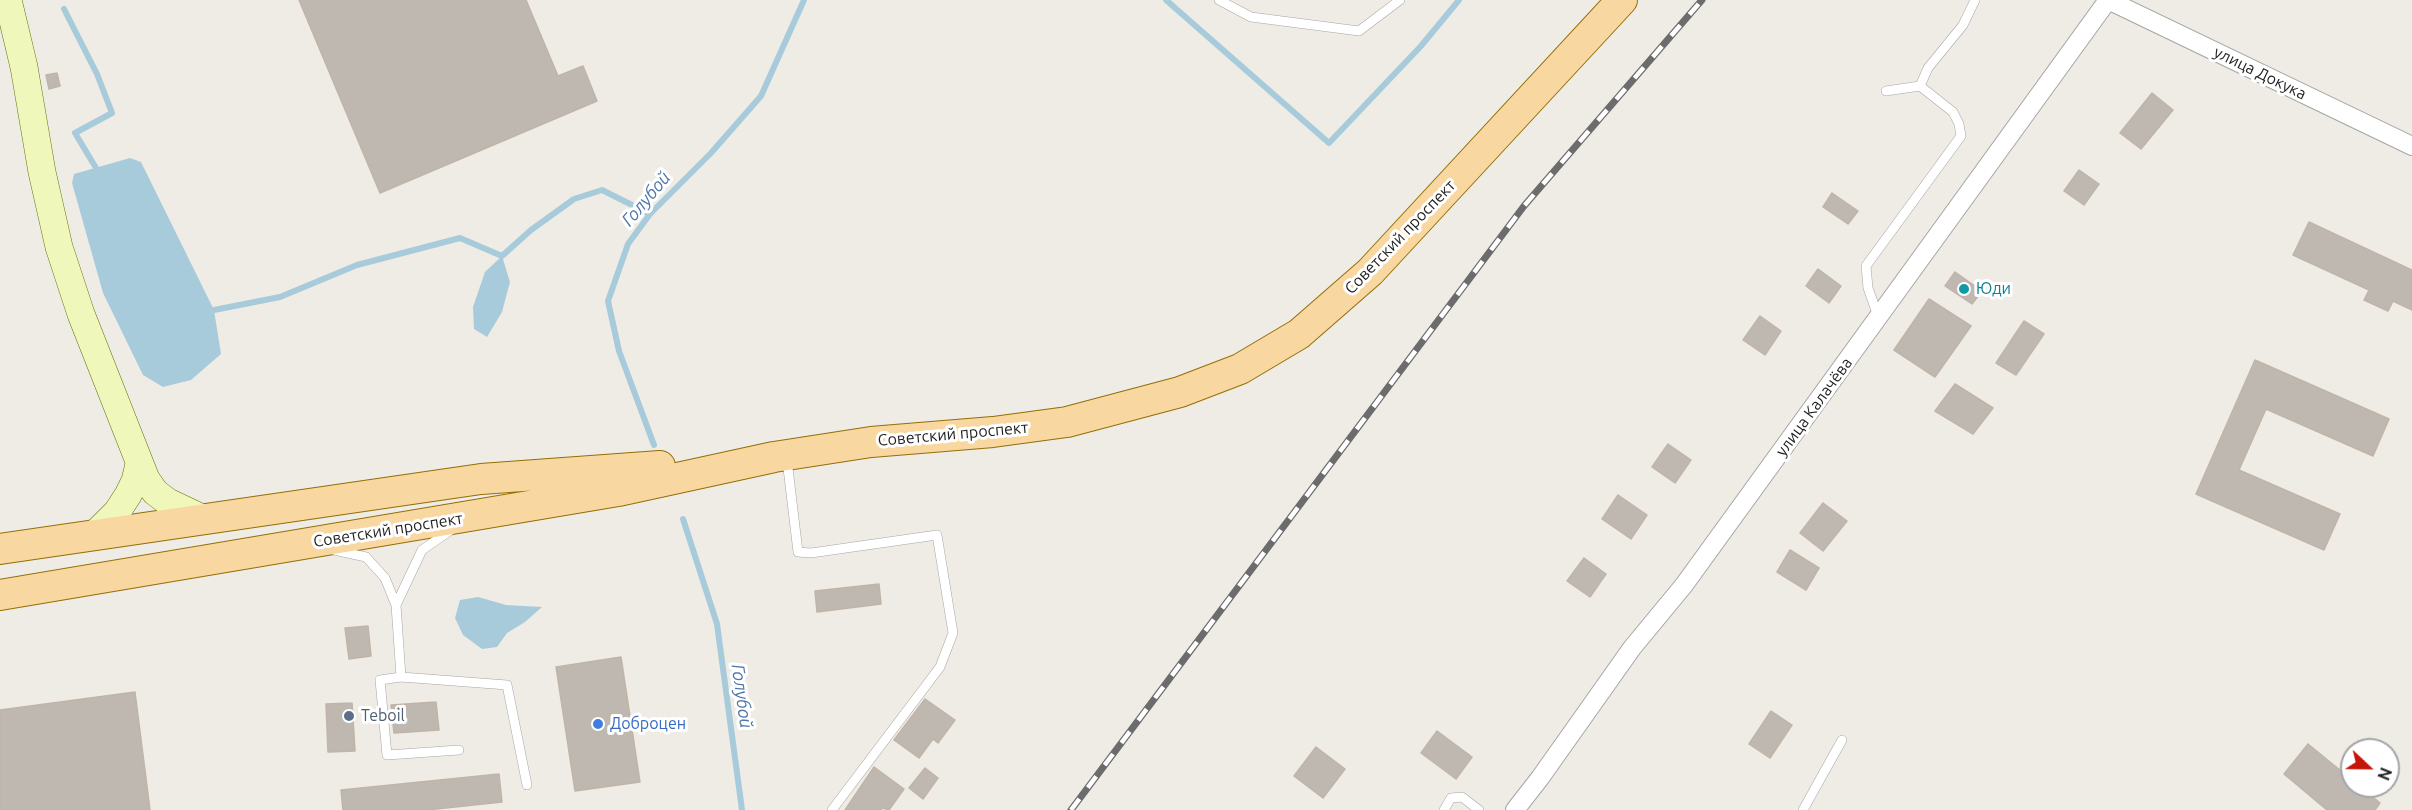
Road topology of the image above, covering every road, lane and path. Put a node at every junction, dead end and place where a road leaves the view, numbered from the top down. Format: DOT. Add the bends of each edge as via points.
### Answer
graph roads {
  1 [pos="8,0"];
  2 [pos="1219,0"];
  3 [pos="1400,0"];
  4 [pos="1622,0"];
  5 [pos="1975,0"];
  6 [pos="2108,0"];
  7 [pos="1920,86"];
  8 [pos="1886,91"];
  9 [pos="2412,146"];
  10 [pos="1879,318"];
  11 [pos="780,456"];
  12 [pos="139,464"];
  13 [pos="470,517"];
  14 [pos="204,519"];
  15 [pos="95,534"];
  16 [pos="299,545"];
  17 [pos="0,549"];
  18 [pos="0,595"];
  19 [pos="396,605"];
  20 [pos="401,677"];
  21 [pos="1842,740"];
  22 [pos="459,750"];
  23 [pos="527,785"];
  24 [pos="832,810"];
  25 [pos="1444,810"];
  26 [pos="1479,810"];
  27 [pos="1515,810"];
  28 [pos="1803,810"];
  1 -- 12 [label="street" via="59,247"];
  2 -- 3 [label="lane" via="1251,17 1359,31"];
  4 -- 11 [label="main road, Советский проспект" via="1370,272 1299,334 1240,369 1180,392 1067,422 871,442"];
  5 -- 7 [label="lane" via="1963,25 1928,68"];
  6 -- 9 [label="street, улица Докука"];
  6 -- 10 [label="street, улица Калачёва"];
  7 -- 8 [label="lane"];
  7 -- 10 [label="lane" via="1953,112 1961,136 1866,266 1868,288"];
  10 -- 27 [label="street, улица Калачёва"];
  11 -- 13 [label="main road, Советский проспект" via="618,492"];
  11 -- 14 [label="main road, Советский проспект" via="481,479"];
  11 -- 24 [label="lane" via="798,552 937,535 953,633 939,667"];
  12 -- 14 [label="street" via="155,492 183,511"];
  12 -- 15 [label="street" via="128,495"];
  13 -- 16 [label="main road, Советский проспект"];
  13 -- 19 [label="lane" via="422,550"];
  14 -- 15 [label="main road, Советский проспект"];
  15 -- 17 [label="main road, Советский проспект"];
  16 -- 18 [label="main road, Советский проспект"];
  16 -- 19 [label="lane" via="366,557 385,578"];
  19 -- 20 [label="lane"];
  20 -- 22 [label="lane" via="380,680 387,755"];
  20 -- 23 [label="lane" via="507,685"];
  21 -- 28 [label="lane"];
  25 -- 26 [label="lane" via="1451,798 1462,797"];
}
